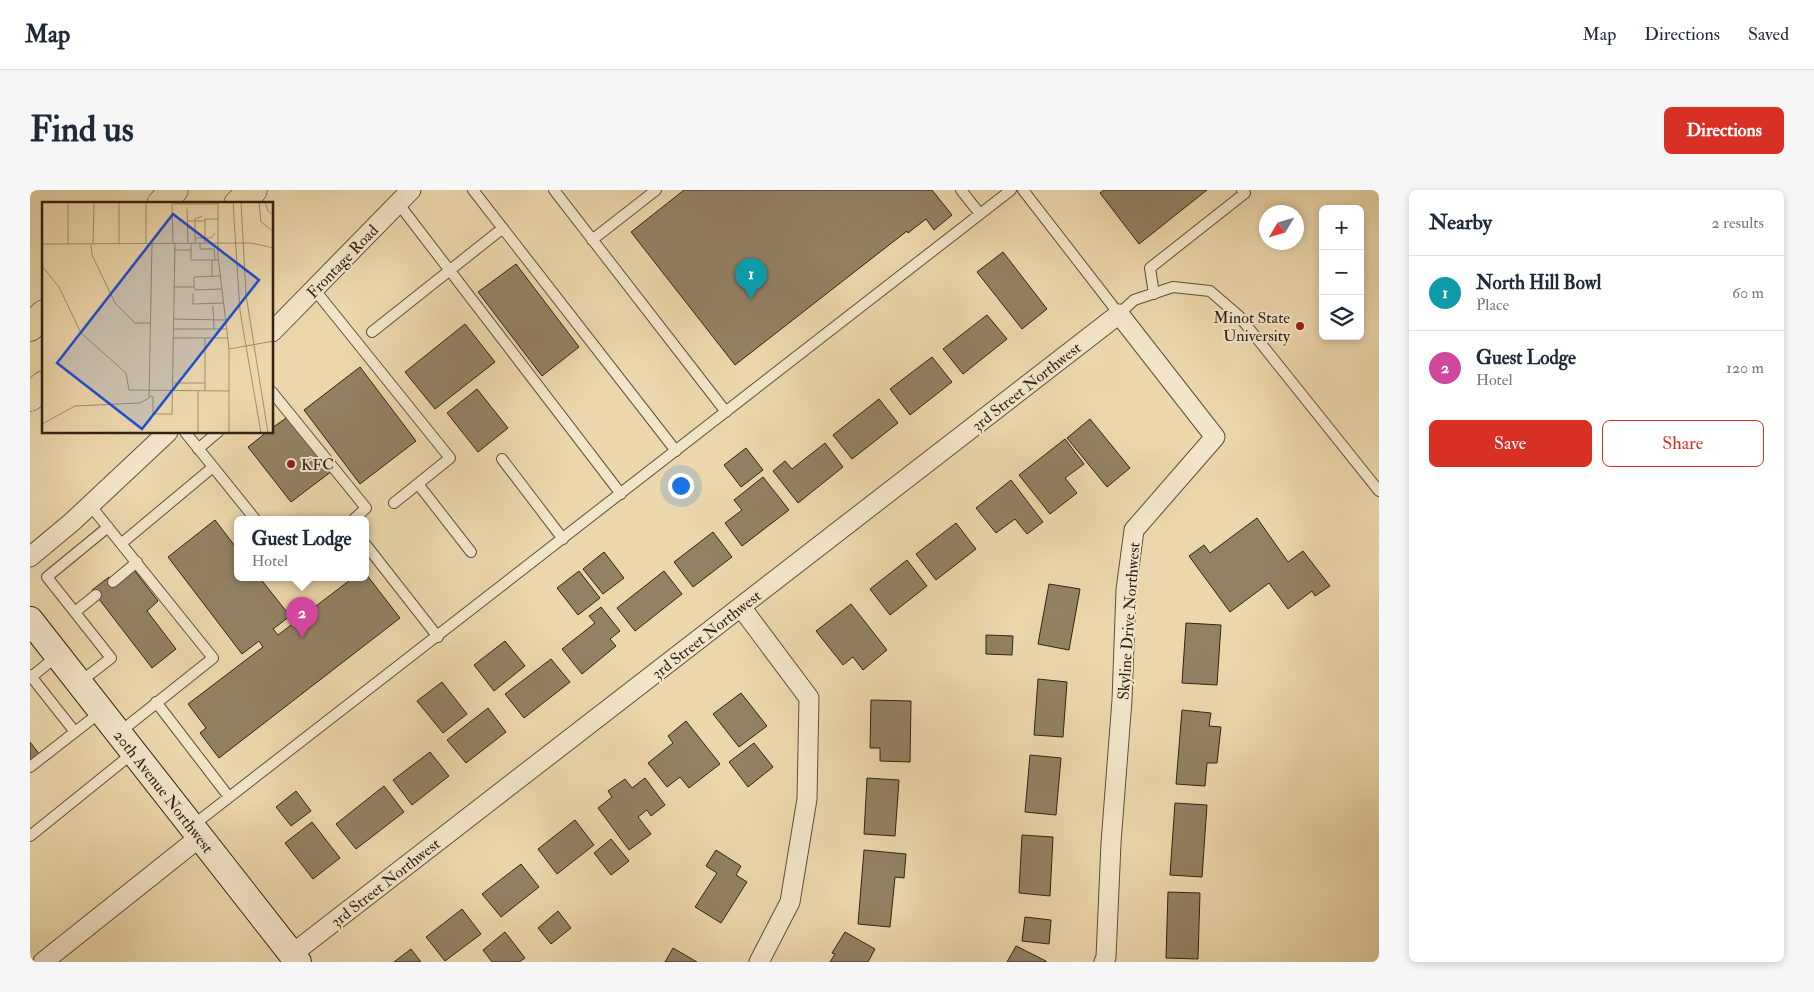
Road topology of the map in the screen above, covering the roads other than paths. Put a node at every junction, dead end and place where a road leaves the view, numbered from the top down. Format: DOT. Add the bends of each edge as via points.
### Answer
graph roads {
  1 [pos="174,190"];
  2 [pos="253,190"];
  3 [pos="473,190"];
  4 [pos="554,190"];
  5 [pos="656,190"];
  6 [pos="961,190"];
  7 [pos="1010,190"];
  8 [pos="1023,190"];
  9 [pos="1242,190"];
  10 [pos="405,197"];
  11 [pos="163,202"];
  12 [pos="240,202"];
  13 [pos="980,214"];
  14 [pos="503,228"];
  15 [pos="592,240"];
  16 [pos="449,269"];
  17 [pos="314,289"];
  18 [pos="1154,294"];
  19 [pos="1119,314"];
  20 [pos="42,316"];
  21 [pos="30,327"];
  22 [pos="274,330"];
  23 [pos="372,332"];
  24 [pos="42,387"];
  25 [pos="274,394"];
  26 [pos="30,397"];
  27 [pos="726,412"];
  28 [pos="166,434"];
  29 [pos="187,434"];
  30 [pos="216,434"];
  31 [pos="198,449"];
  32 [pos="676,451"];
  33 [pos="502,459"];
  34 [pos="213,468"];
  35 [pos="418,484"];
  36 [pos="1379,491"];
  37 [pos="621,494"];
  38 [pos="394,503"];
  39 [pos="90,506"];
  40 [pos="253,516"];
  41 [pos="357,516"];
  42 [pos="108,527"];
  43 [pos="564,539"];
  44 [pos="122,543"];
  45 [pos="369,549"];
  46 [pos="471,552"];
  47 [pos="30,556"];
  48 [pos="137,562"];
  49 [pos="113,582"];
  50 [pos="96,595"];
  51 [pos="740,607"];
  52 [pos="75,612"];
  53 [pos="30,620"];
  54 [pos="438,637"];
  55 [pos="58,655"];
  56 [pos="30,676"];
  57 [pos="80,683"];
  58 [pos="156,702"];
  59 [pos="102,711"];
  60 [pos="74,732"];
  61 [pos="126,743"];
  62 [pos="30,767"];
  63 [pos="229,797"];
  64 [pos="196,831"];
  65 [pos="30,836"];
  66 [pos="295,958"];
  67 [pos="44,962"];
  68 [pos="760,962"];
  69 [pos="1104,962"];
  1 -- 11 [label="main road"];
  2 -- 12 [label="main road"];
  3 -- 14 [label="lane"];
  4 -- 15 [label="lane"];
  5 -- 15 [label="lane"];
  6 -- 13 [label="lane"];
  7 -- 13 [label="lane"];
  8 -- 19 [label="lane"];
  9 -- 18 [label="lane" via="1245,193 1150,268"];
  10 -- 16 [label="lane"];
  10 -- 17 [label="street, Frontage Road"];
  13 -- 27 [label="lane"];
  14 -- 16 [label="lane"];
  14 -- 32 [label="lane"];
  15 -- 27 [label="lane"];
  16 -- 23 [label="lane"];
  16 -- 37 [label="lane"];
  17 -- 22 [label="street, Frontage Road"];
  17 -- 35 [label="lane" via="450,458"];
  18 -- 19 [label="lane" via="1134,300"];
  18 -- 36 [label="lane" via="1173,287 1210,291 1239,316"];
  19 -- 51 [label="street, 3rd Street Northwest"];
  19 -- 69 [label="street, Skyline Drive Northwest" via="1215,437 1134,530 1126,590 1122,700"];
  20 -- 21 [label="main road"];
  24 -- 26 [label="main road"];
  25 -- 41 [label="lane" via="366,508"];
  27 -- 32 [label="lane"];
  28 -- 39 [label="street"];
  29 -- 31 [label="lane"];
  30 -- 31 [label="lane"];
  31 -- 34 [label="lane"];
  32 -- 37 [label="lane"];
  33 -- 43 [label="lane"];
  34 -- 40 [label="lane"];
  34 -- 44 [label="lane"];
  35 -- 38 [label="lane"];
  35 -- 46 [label="lane"];
  37 -- 43 [label="lane"];
  39 -- 42 [label="lane"];
  39 -- 47 [label="street"];
  42 -- 44 [label="lane"];
  42 -- 52 [label="lane" via="47,577"];
  43 -- 54 [label="lane"];
  44 -- 48 [label="lane"];
  45 -- 54 [label="lane"];
  48 -- 49 [label="lane"];
  48 -- 58 [label="lane" via="213,658"];
  50 -- 52 [label="lane"];
  51 -- 66 [label="street, 3rd Street Northwest"];
  51 -- 68 [label="street" via="809,698 807,799 790,902"];
  52 -- 57 [label="lane" via="111,658"];
  53 -- 55 [label="street, 20th Avenue Northwest"];
  54 -- 63 [label="lane"];
  55 -- 56 [label="lane"];
  55 -- 57 [label="street, 20th Avenue Northwest"];
  56 -- 60 [label="lane"];
  57 -- 59 [label="street, 20th Avenue Northwest"];
  58 -- 61 [label="lane"];
  58 -- 63 [label="lane"];
  59 -- 60 [label="lane"];
  59 -- 61 [label="street, 20th Avenue Northwest"];
  60 -- 62 [label="lane"];
  61 -- 64 [label="street, 20th Avenue Northwest"];
  61 -- 65 [label="lane"];
  63 -- 64 [label="lane"];
  64 -- 66 [label="street, 20th Avenue Northwest"];
  64 -- 67 [label="street"];
}
